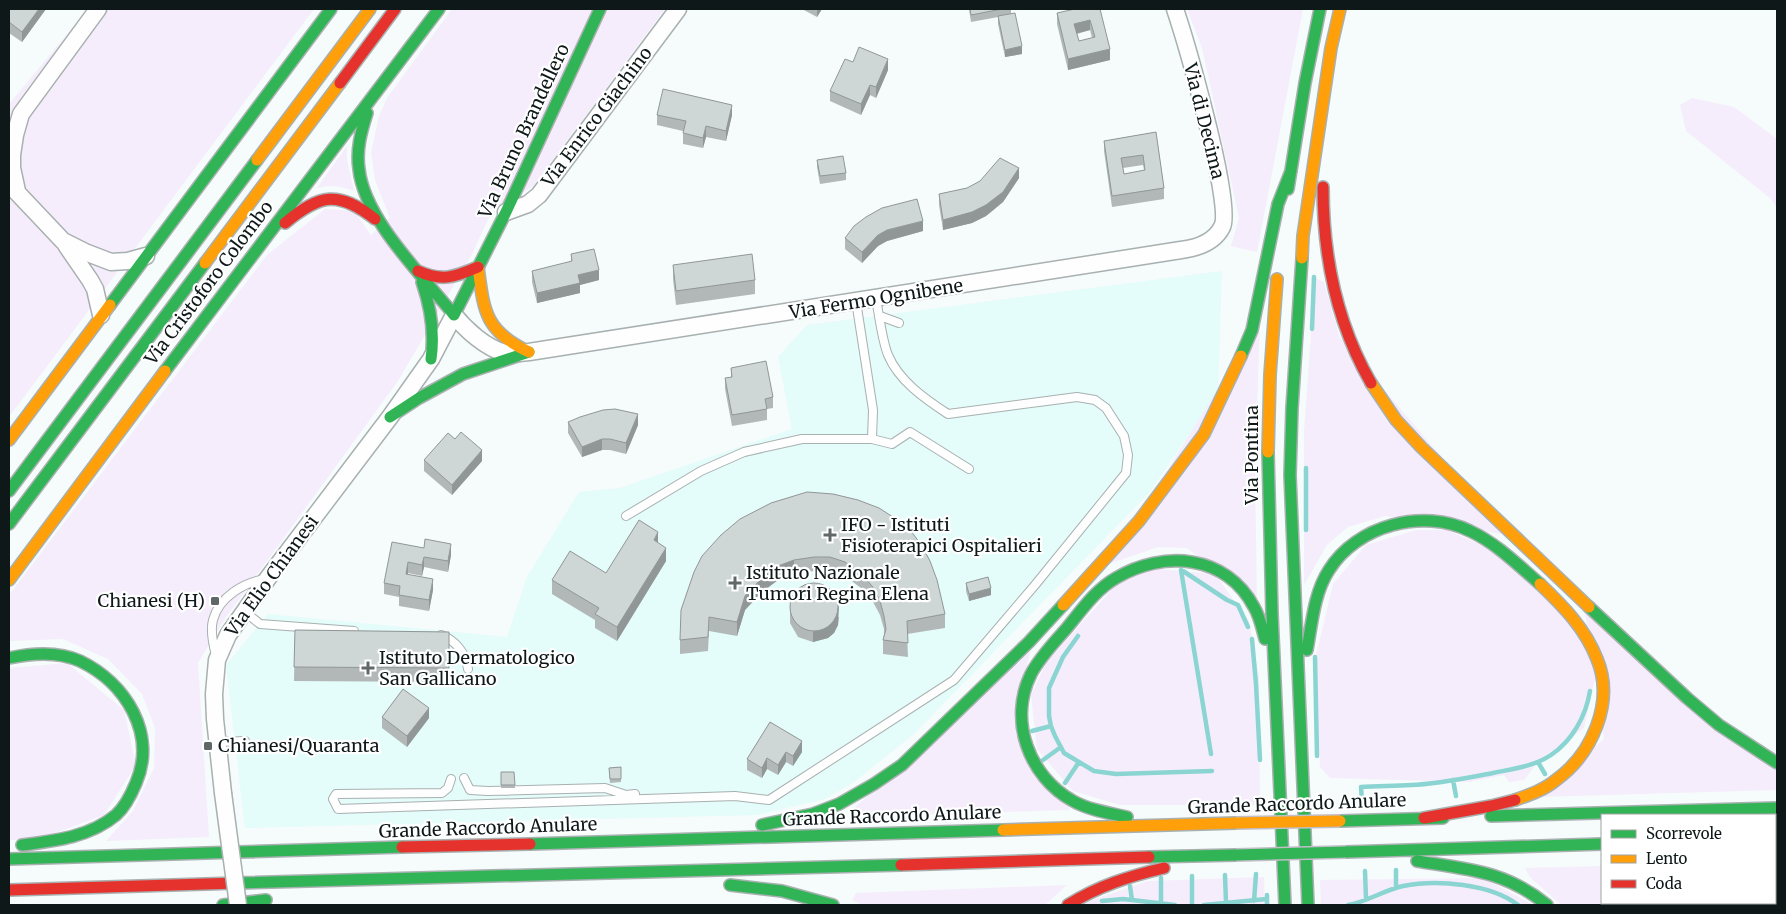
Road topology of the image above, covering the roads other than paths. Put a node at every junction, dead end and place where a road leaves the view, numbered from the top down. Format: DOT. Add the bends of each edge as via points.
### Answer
graph roads {
  1 [pos="98,9"];
  2 [pos="331,9"];
  3 [pos="370,9"];
  4 [pos="395,9"];
  5 [pos="439,9"];
  6 [pos="600,9"];
  7 [pos="678,9"];
  8 [pos="1175,9"];
  9 [pos="1320,9"];
  10 [pos="1340,9"];
  11 [pos="1324,92"];
  12 [pos="374,96"];
  13 [pos="15,118"];
  14 [pos="1291,171"];
  15 [pos="13,188"];
  16 [pos="506,212"];
  17 [pos="380,223"];
  18 [pos="1218,232"];
  19 [pos="63,241"];
  20 [pos="1280,247"];
  21 [pos="253,253"];
  22 [pos="146,256"];
  23 [pos="1278,265"];
  24 [pos="478,267"];
  25 [pos="418,271"];
  26 [pos="876,298"];
  27 [pos="856,302"];
  28 [pos="101,315"];
  29 [pos="454,315"];
  30 [pos="880,316"];
  31 [pos="899,323"];
  32 [pos="529,352"];
  33 [pos="430,359"];
  34 [pos="70,410"];
  35 [pos="390,417"];
  36 [pos="872,439"];
  37 [pos="9,440"];
  38 [pos="16,463"];
  39 [pos="969,469"];
  40 [pos="9,491"];
  41 [pos="626,516"];
  42 [pos="9,524"];
  43 [pos="268,578"];
  44 [pos="9,580"];
  45 [pos="244,611"];
  46 [pos="359,632"];
  47 [pos="433,634"];
  48 [pos="9,658"];
  49 [pos="217,660"];
  50 [pos="468,669"];
  51 [pos="1298,703"];
  52 [pos="1277,712"];
  53 [pos="245,741"];
  54 [pos="217,742"];
  55 [pos="1777,763"];
  56 [pos="464,778"];
  57 [pos="451,779"];
  58 [pos="734,796"];
  59 [pos="1777,808"];
  60 [pos="1424,818"];
  61 [pos="1198,825"];
  62 [pos="707,839"];
  63 [pos="1601,844"];
  64 [pos="9,848"];
  65 [pos="1362,852"];
  66 [pos="1218,856"];
  67 [pos="9,859"];
  68 [pos="599,874"];
  69 [pos="386,879"];
  70 [pos="696,882"];
  71 [pos="715,884"];
  72 [pos="9,890"];
  73 [pos="310,893"];
  74 [pos="282,898"];
  75 [pos="223,905"];
  76 [pos="238,905"];
  77 [pos="833,905"];
  78 [pos="1068,905"];
  79 [pos="1285,905"];
  80 [pos="1308,905"];
  81 [pos="1547,905"];
  1 -- 13 [label="street"];
  2 -- 22 [label="main road"];
  3 -- 34 [label="main road, Via Cristoforo Colombo"];
  4 -- 42 [label="main road, Via Cristoforo Colombo"];
  5 -- 12 [label="main road, Via Cristoforo Colombo"];
  6 -- 16 [label="main road, Via Bruno Brandellero"];
  7 -- 16 [label="street, Via Enrico Giachino" via="539,195 528,204"];
  8 -- 18 [label="street, Via di Decima" via="1210,132 1224,209 1224,222"];
  9 -- 14 [label="main road"];
  10 -- 11 [label="main road"];
  11 -- 51 [label="main road" via="1303,236 1292,408 1290,475"];
  11 -- 55 [label="main road" via="1327,133 1324,216 1329,268 1350,345 1376,392 1418,445 1687,698"];
  12 -- 17 [label="main road" via="361,132 357,156 361,185"];
  12 -- 21 [label="main road, Via Cristoforo Colombo"];
  13 -- 15 [label="street"];
  14 -- 20 [label="main road"];
  14 -- 62 [label="main road" via="1276,212 1252,330 1231,380 1204,434 1139,520 1029,642 902,765 824,810"];
  15 -- 19 [label="street"];
  16 -- 24 [label="main road, Via Bruno Brandellero"];
  17 -- 21 [label="main road" via="353,203 339,199 322,200 301,210"];
  17 -- 25 [label="main road"];
  18 -- 26 [label="street, Via Fermo Ognibene" via="1206,243 1192,248"];
  19 -- 22 [label="street" via="111,262"];
  19 -- 28 [label="street" via="95,288"];
  21 -- 44 [label="main road, Via Cristoforo Colombo"];
  22 -- 28 [label="main road"];
  23 -- 52 [label="main road, Via Pontina" via="1270,375 1268,471"];
  24 -- 25 [label="main road" via="444,279"];
  24 -- 29 [label="main road, Via Bruno Brandellero"];
  24 -- 32 [label="main road" via="490,324 508,342"];
  25 -- 29 [label="main road"];
  25 -- 33 [label="main road" via="432,320 434,340"];
  26 -- 27 [label="street, Via Fermo Ognibene"];
  26 -- 30 [label="lane"];
  27 -- 32 [label="street, Via Fermo Ognibene"];
  27 -- 36 [label="lane" via="873,410"];
  28 -- 37 [label="main road"];
  29 -- 32 [label="street, Via Fermo Ognibene" via="464,327 497,350"];
  29 -- 33 [label="street, Via Elio Chianesi"];
  30 -- 31 [label="lane"];
  30 -- 58 [label="lane" via="888,354 901,376 948,414 1077,397 1095,400 1106,408 1124,436 1128,455 1126,473 954,680 769,800"];
  32 -- 35 [label="main road" via="463,374"];
  33 -- 35 [label="street, Via Elio Chianesi"];
  34 -- 38 [label="main road"];
  34 -- 40 [label="main road, Via Cristoforo Colombo"];
  35 -- 43 [label="street, Via Elio Chianesi"];
  36 -- 39 [label="lane" via="892,444 910,432"];
  36 -- 41 [label="lane" via="802,440 744,452 701,471"];
  43 -- 45 [label="street, Via Elio Chianesi"];
  43 -- 49 [label="lane" via="246,583 217,611 212,630"];
  45 -- 46 [label="lane" via="260,624"];
  45 -- 49 [label="street, Via Elio Chianesi"];
  47 -- 50 [label="lane" via="454,641 467,659"];
  48 -- 64 [label="main road" via="53,654 89,665 110,680 130,704 142,728 145,749 137,785 126,804 111,818 75,835"];
  49 -- 54 [label="street, Via Elio Chianesi" via="214,694"];
  51 -- 60 [label="main road" via="1314,609 1323,583 1344,551 1366,535 1408,522 1452,524 1494,545 1530,575 1576,620 1596,653 1603,688 1597,725 1572,767 1532,794"];
  51 -- 80 [label="main road"];
  52 -- 61 [label="main road" via="1266,642 1253,604 1223,572 1187,560 1144,564 1114,579 1095,596 1036,667 1025,690 1022,723 1030,756 1049,783 1075,802 1102,811"];
  52 -- 79 [label="main road, Via Pontina"];
  53 -- 54 [label="lane"];
  54 -- 76 [label="street, Via Elio Chianesi, bridge"];
  56 -- 58 [label="lane" via="470,790 488,792 605,788 626,794 732,791"];
  57 -- 58 [label="lane" via="448,788 442,792 336,794 333,799 338,810"];
  59 -- 60 [label="main road, Grande Raccordo Anulare"];
  60 -- 61 [label="main road, Grande Raccordo Anulare, bridge"];
  61 -- 62 [label="main road, Grande Raccordo Anulare"];
  62 -- 67 [label="main road, Grande Raccordo Anulare"];
  63 -- 65 [label="main road"];
  65 -- 66 [label="main road, bridge"];
  65 -- 81 [label="main road" via="1507,878 1531,891"];
  66 -- 68 [label="main road"];
  66 -- 78 [label="main road" via="1117,880"];
  68 -- 69 [label="main road"];
  68 -- 70 [label="main road"];
  69 -- 72 [label="main road"];
  69 -- 73 [label="main road"];
  71 -- 77 [label="main road" via="788,891"];
  74 -- 75 [label="main road"];
}
